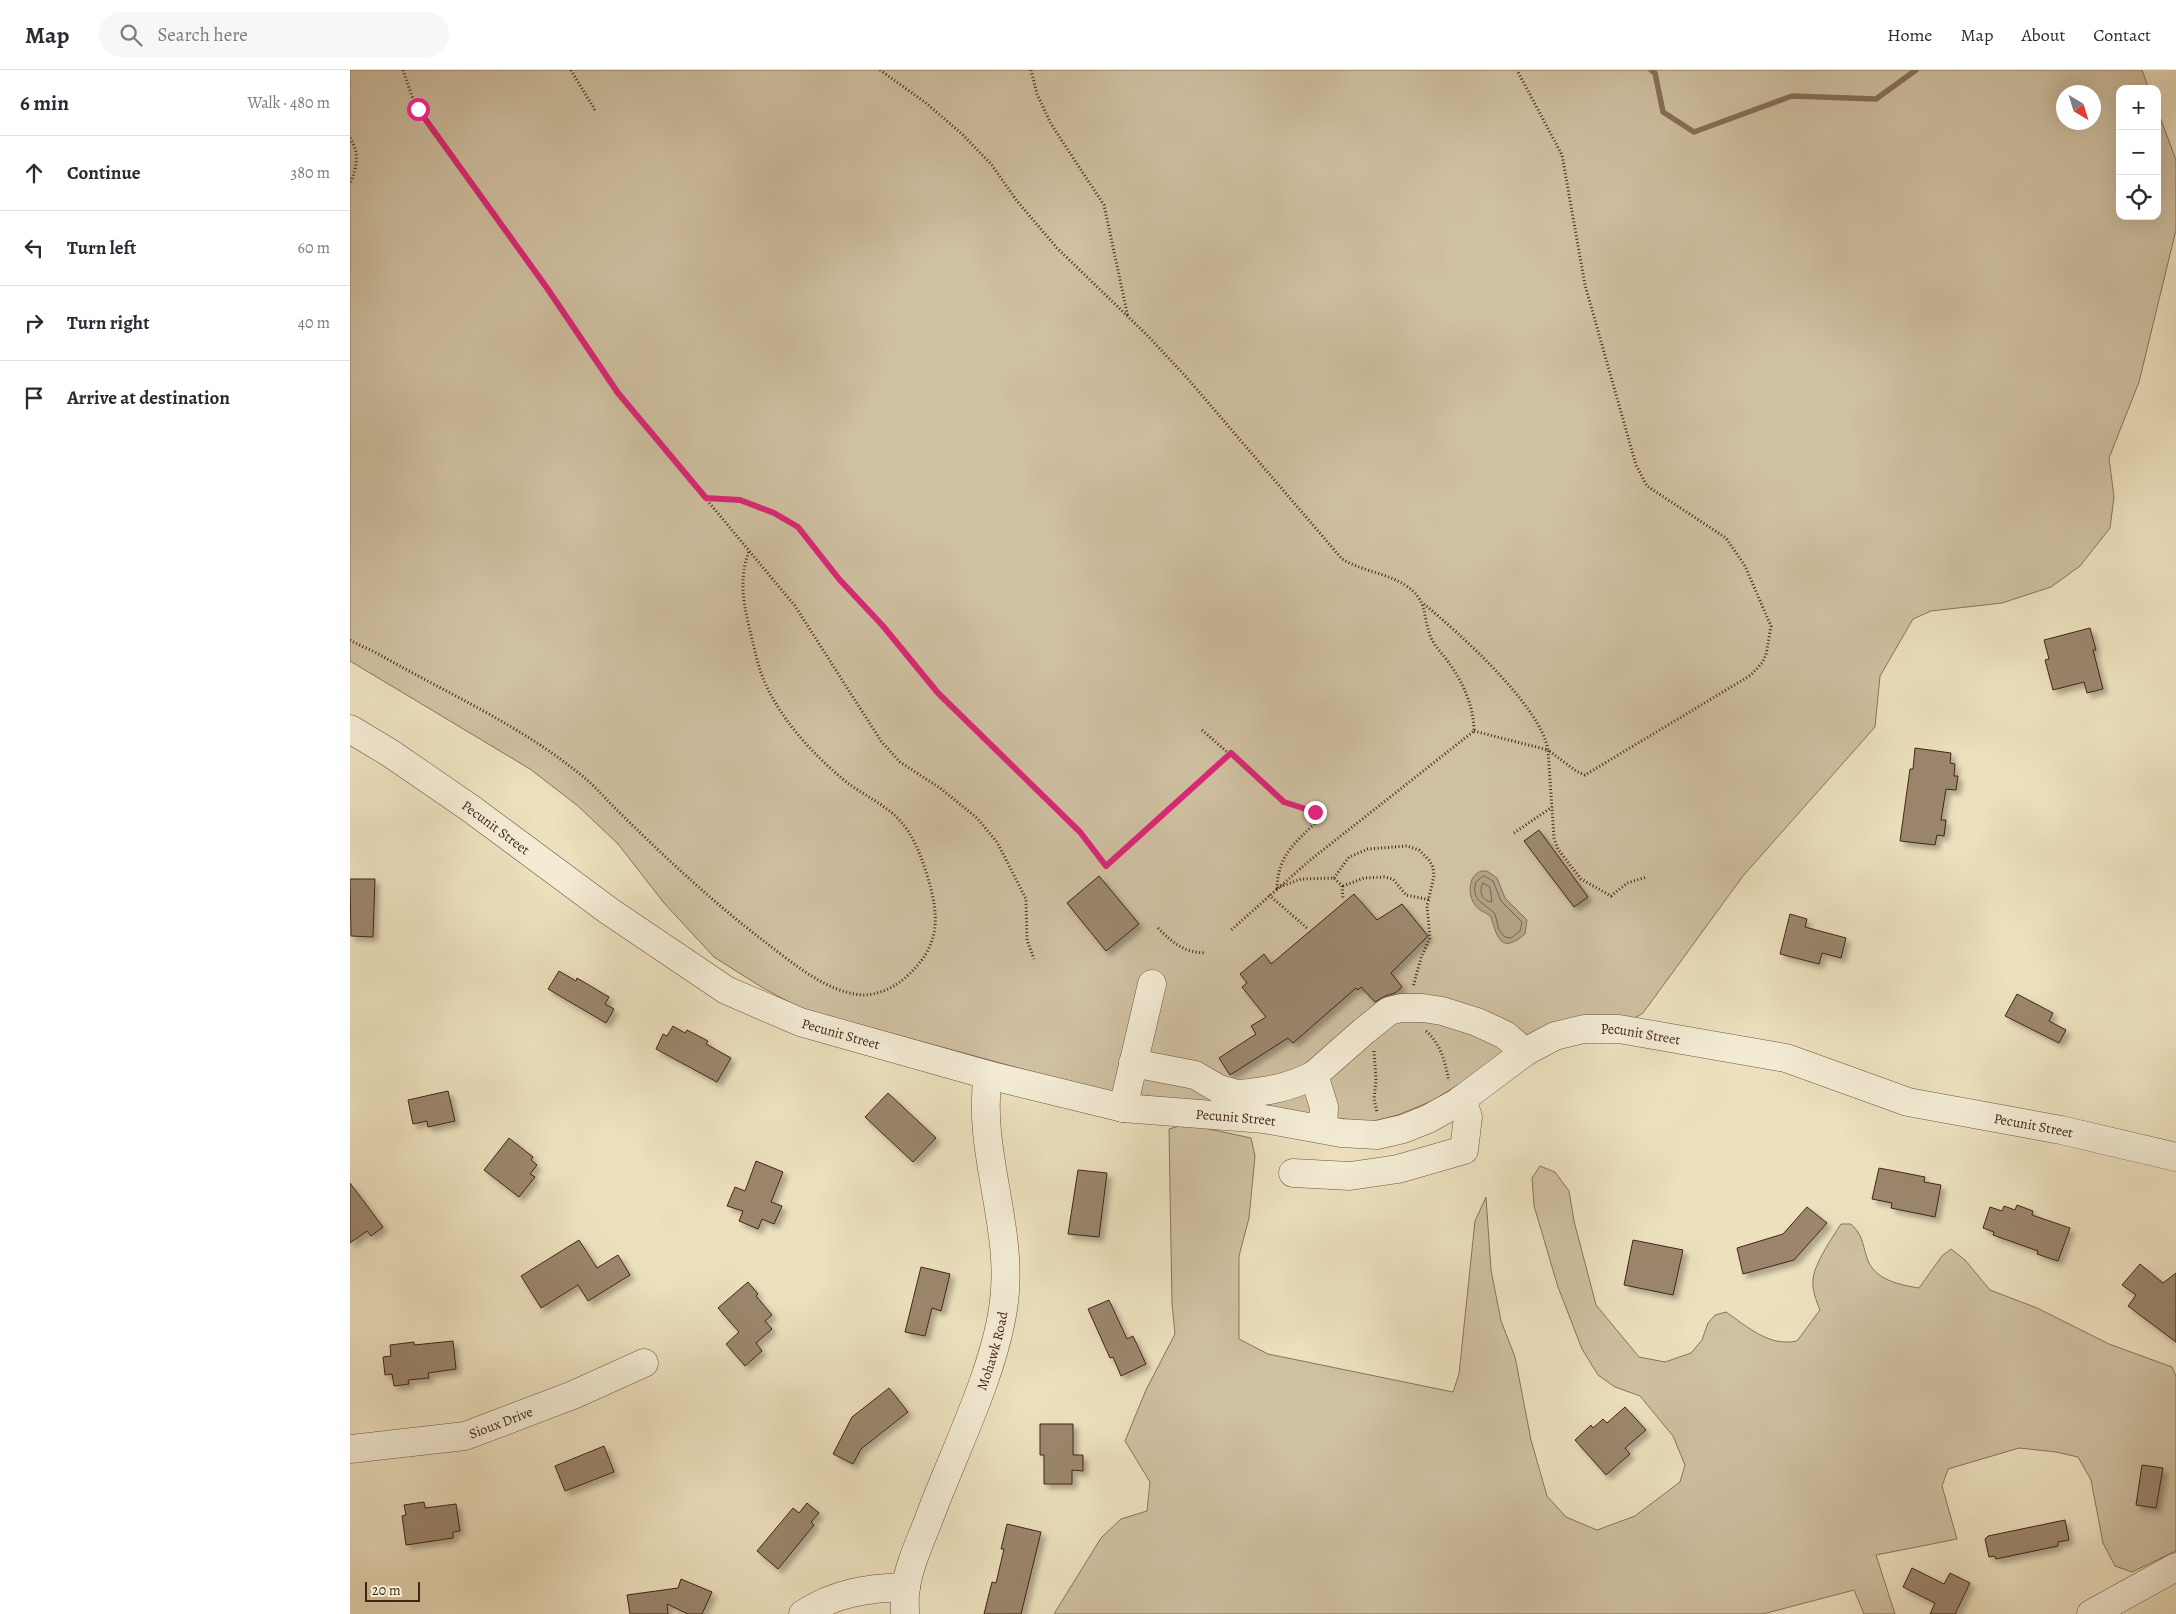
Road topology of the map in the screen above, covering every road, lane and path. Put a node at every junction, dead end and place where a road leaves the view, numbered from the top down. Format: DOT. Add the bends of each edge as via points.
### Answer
graph roads {
  1 [pos="403,70"];
  2 [pos="571,70"];
  3 [pos="880,70"];
  4 [pos="1031,70"];
  5 [pos="1517,70"];
  6 [pos="595,110"];
  7 [pos="350,138"];
  8 [pos="350,184"];
  9 [pos="1128,317"];
  10 [pos="706,498"];
  11 [pos="749,551"];
  12 [pos="1423,602"];
  13 [pos="350,640"];
  14 [pos="350,729"];
  15 [pos="1202,730"];
  16 [pos="1474,731"];
  17 [pos="1548,750"];
  18 [pos="1231,753"];
  19 [pos="1552,806"];
  20 [pos="1514,833"];
  21 [pos="1647,877"];
  22 [pos="1334,878"];
  23 [pos="1342,886"];
  24 [pos="1277,888"];
  25 [pos="1269,895"];
  26 [pos="1344,900"];
  27 [pos="1430,901"];
  28 [pos="1158,928"];
  29 [pos="1307,928"];
  30 [pos="1230,932"];
  31 [pos="1205,954"];
  32 [pos="1034,959"];
  33 [pos="1152,984"];
  34 [pos="1410,1007"];
  35 [pos="1370,1026"];
  36 [pos="1525,1052"];
  37 [pos="1132,1063"];
  38 [pos="988,1075"];
  39 [pos="1314,1075"];
  40 [pos="1460,1101"];
  41 [pos="1234,1105"];
  42 [pos="1123,1108"];
  43 [pos="1323,1129"];
  44 [pos="1366,1135"];
  45 [pos="2176,1157"];
  46 [pos="1293,1173"];
  47 [pos="1358,1175"];
  48 [pos="644,1363"];
  49 [pos="350,1449"];
  50 [pos="2176,1567"];
  51 [pos="906,1587"];
  52 [pos="803,1614"];
  53 [pos="905,1614"];
  54 [pos="2092,1614"];
  1 -- 10 [label="path" via="413,99 428,125 547,288 583,345 618,393"];
  2 -- 6 [label="path"];
  3 -- 9 [label="path" via="962,134 991,164 1057,248"];
  4 -- 9 [label="path" via="1037,94 1051,124 1104,205"];
  5 -- 17 [label="path" via="1562,156 1585,285 1636,465 1643,480 1660,497 1726,538 1746,566 1771,626 1766,655 1751,675 1594,771 1582,774"];
  7 -- 8 [label="path" via="358,160"];
  9 -- 12 [label="path" via="1188,379 1342,559 1406,586"];
  10 -- 11 [label="path"];
  10 -- 18 [label="path" via="740,500 774,513 798,527 938,693 1080,832 1106,866"];
  11 -- 13 [label="path" via="743,566 741,591 760,671 771,694 799,734 844,780 880,802 907,829 920,853 933,896 936,922 926,955 902,980 878,993 854,994 835,988 788,960 696,884 575,770 456,696"];
  11 -- 32 [label="path" via="808,624 881,741 900,762 977,818 997,842 1026,899 1027,940"];
  12 -- 16 [label="path" via="1430,635 1467,696"];
  12 -- 17 [label="path" via="1468,643 1516,695 1545,736"];
  14 -- 38 [label="street, Pecunit Street" via="470,808 609,910 726,990 800,1022"];
  15 -- 18 [label="path"];
  16 -- 17 [label="path"];
  16 -- 24 [label="path"];
  17 -- 19 [label="path"];
  18 -- 24 [label="path" via="1284,802 1315,812 1317,817 1286,854 1278,871"];
  19 -- 20 [label="path"];
  19 -- 21 [label="path" via="1552,825 1558,849 1581,879 1611,896 1627,883"];
  22 -- 23 [label="path"];
  22 -- 24 [label="path" via="1301,879"];
  22 -- 27 [label="path" via="1349,857 1360,851 1407,846 1424,853 1433,867"];
  23 -- 26 [label="path"];
  23 -- 27 [label="path" via="1364,878 1384,877 1393,879 1406,895"];
  24 -- 25 [label="path"];
  25 -- 29 [label="path"];
  25 -- 30 [label="path"];
  27 -- 34 [label="path" via="1426,914 1430,938 1418,968"];
  28 -- 31 [label="path" via="1182,949"];
  33 -- 37 [label="street"];
  34 -- 35 [label="street" via="1389,1011"];
  34 -- 36 [label="street" via="1457,1015 1491,1027"];
  34 -- 40 [label="path" via="1410,1016 1437,1043 1450,1086"];
  35 -- 39 [label="street"];
  35 -- 44 [label="path" via="1376,1074 1375,1104 1382,1122"];
  36 -- 40 [label="street, Pecunit Street"];
  36 -- 45 [label="street, Pecunit Street" via="1566,1032 1620,1029 1786,1058 1908,1102 2061,1130"];
  37 -- 41 [label="street" via="1195,1075 1219,1089"];
  37 -- 42 [label="street"];
  38 -- 42 [label="street, Pecunit Street"];
  38 -- 51 [label="street, Mohawk Road" via="984,1101 1002,1224 1004,1308 982,1384 943,1480"];
  39 -- 41 [label="street"];
  39 -- 43 [label="street" via="1324,1107"];
  40 -- 44 [label="street, Pecunit Street" via="1417,1124"];
  40 -- 47 [label="street" via="1468,1117 1464,1150 1398,1170"];
  41 -- 42 [label="street, Pecunit Street"];
  41 -- 43 [label="street, Pecunit Street"];
  43 -- 44 [label="street, Pecunit Street"];
  44 -- 47 [label="street"];
  46 -- 47 [label="street"];
  48 -- 49 [label="street, Sioux Drive" via="573,1395 466,1436"];
  50 -- 54 [label="street"];
  51 -- 52 [label="street" via="849,1592 822,1602"];
  51 -- 53 [label="street, Mohawk Road"];
}
